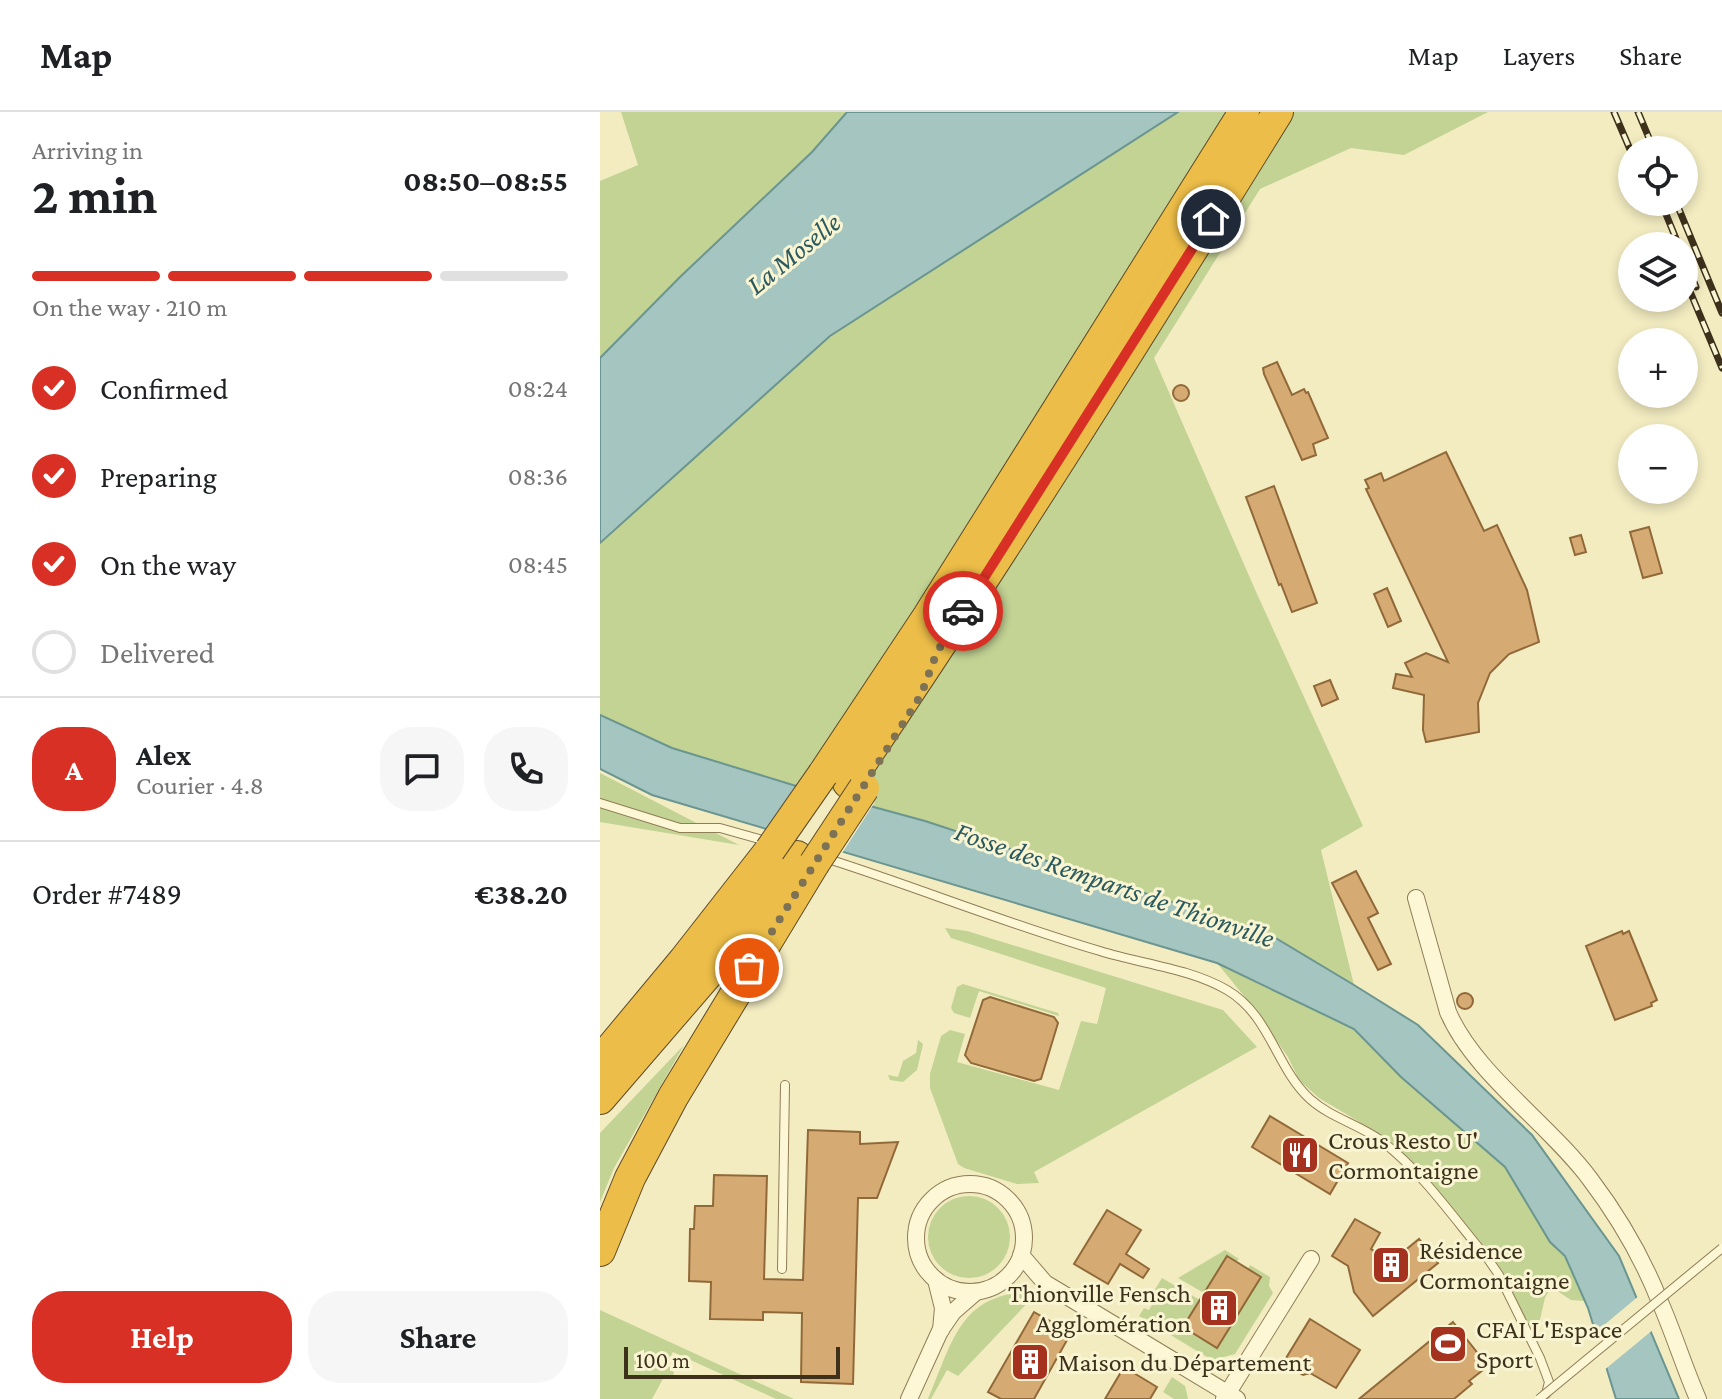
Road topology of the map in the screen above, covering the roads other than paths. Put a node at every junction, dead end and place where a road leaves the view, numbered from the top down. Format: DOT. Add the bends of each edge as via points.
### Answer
graph roads {
  1 [pos="1244,112"];
  2 [pos="1278,112"];
  3 [pos="1199,212"];
  4 [pos="845,782"];
  5 [pos="600,803"];
  6 [pos="794,857"];
  7 [pos="1416,898"];
  8 [pos="600,1061"];
  9 [pos="785,1085"];
  10 [pos="600,1099"];
  11 [pos="1722,1248"];
  12 [pos="600,1251"];
  13 [pos="1021,1255"];
  14 [pos="1311,1259"];
  15 [pos="782,1269"];
  16 [pos="1007,1278"];
  17 [pos="936,1280"];
  18 [pos="1045,1283"];
  19 [pos="976,1292"];
  20 [pos="940,1331"];
  21 [pos="1229,1397"];
  22 [pos="909,1399"];
  23 [pos="1539,1399"];
  24 [pos="1545,1399"];
  25 [pos="1698,1399"];
  1 -- 3 [label="highway"];
  2 -- 3 [label="highway"];
  3 -- 4 [label="highway" via="928,616"];
  3 -- 4 [label="highway" via="937,652 921,695"];
  4 -- 6 [label="highway, bridge"];
  4 -- 6 [label="highway, bridge"];
  5 -- 24 [label="lane" via="680,828 720,828 749,835 1228,991 1265,1028 1309,1099 1369,1133 1405,1162 1488,1259 1540,1358 1549,1382"];
  6 -- 8 [label="highway" via="684,960"];
  6 -- 10 [label="highway" via="707,975"];
  6 -- 12 [label="highway" via="630,1178"];
  7 -- 25 [label="street" via="1454,1028 1605,1200 1644,1267"];
  9 -- 15 [label="lane"];
  11 -- 23 [label="lane, bridge"];
  13 -- 16 [label="street"];
  13 -- 17 [label="street" via="1024,1232 1013,1205 987,1186 955,1186 928,1203 915,1232 921,1263"];
  13 -- 18 [label="street"];
  14 -- 21 [label="street"];
  16 -- 18 [label="street"];
  16 -- 19 [label="street"];
  17 -- 19 [label="street" via="959,1292"];
  17 -- 20 [label="street" via="943,1308"];
  18 -- 21 [label="street"];
  19 -- 20 [label="street"];
  20 -- 22 [label="street"];
}
